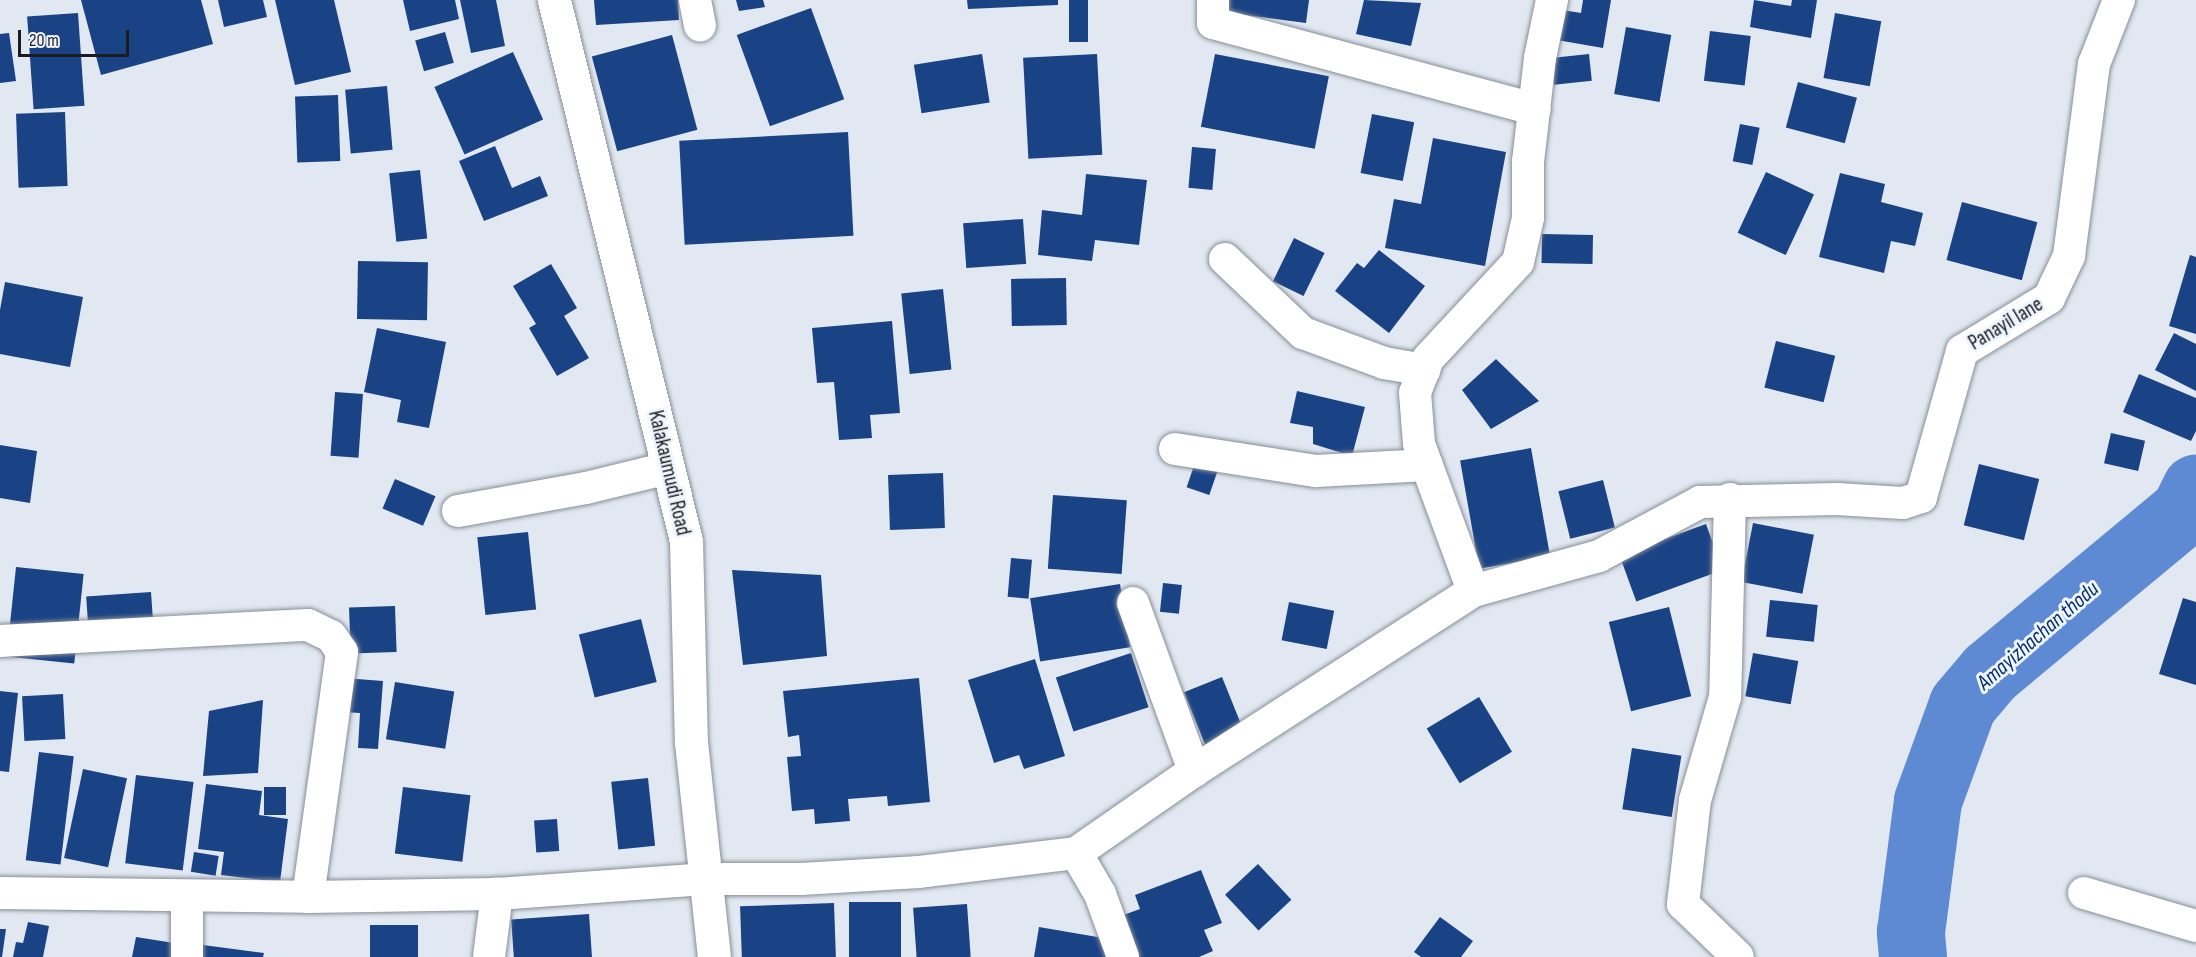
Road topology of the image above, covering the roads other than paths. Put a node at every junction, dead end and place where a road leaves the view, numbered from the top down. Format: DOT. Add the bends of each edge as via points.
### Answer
graph roads {
  1 [pos="554,0"];
  2 [pos="1213,0"];
  3 [pos="1552,0"];
  4 [pos="2119,0"];
  5 [pos="1535,109"];
  6 [pos="1225,259"];
  7 [pos="1424,369"];
  8 [pos="1175,449"];
  9 [pos="1427,465"];
  10 [pos="668,468"];
  11 [pos="1730,499"];
  12 [pos="459,511"];
  13 [pos="1473,591"];
  14 [pos="1133,603"];
  15 [pos="0,641"];
  16 [pos="1194,771"];
  17 [pos="1076,853"];
  18 [pos="704,879"];
  19 [pos="0,893"];
  20 [pos="2084,893"];
  21 [pos="497,894"];
  22 [pos="187,896"];
  23 [pos="308,897"];
  24 [pos="2196,926"];
  25 [pos="187,957"];
  26 [pos="489,957"];
  27 [pos="714,957"];
  28 [pos="1123,957"];
  29 [pos="1738,957"];
  1 -- 10 [label="street, Kalakaumudi Road"];
  2 -- 5 [label="street" via="1213,23"];
  3 -- 5 [label="street"];
  4 -- 11 [label="street, Panayil lane" via="2094,64 2069,256 2049,298 1962,351 1921,497 1903,504 1837,499"];
  5 -- 7 [label="street" via="1528,161 1528,218 1518,262 1428,359"];
  6 -- 7 [label="street" via="1304,333 1384,363"];
  7 -- 9 [label="street" via="1415,393 1419,444"];
  8 -- 9 [label="street" via="1316,471"];
  9 -- 13 [label="street"];
  10 -- 12 [label="street" via="586,488"];
  10 -- 18 [label="street, Kalakaumudi Road" via="686,541 691,742"];
  11 -- 13 [label="street" via="1700,502 1599,556"];
  11 -- 29 [label="street" via="1725,697 1695,800 1683,904"];
  13 -- 16 [label="street"];
  14 -- 16 [label="street"];
  15 -- 23 [label="street" via="308,625 331,636 342,652"];
  16 -- 17 [label="street"];
  17 -- 18 [label="street" via="919,872 801,879"];
  17 -- 28 [label="street" via="1100,894"];
  18 -- 21 [label="street"];
  18 -- 27 [label="street, Kalakaumudi Road"];
  19 -- 22 [label="street"];
  20 -- 24 [label="street"];
  21 -- 23 [label="street"];
  21 -- 26 [label="street"];
  22 -- 23 [label="street"];
  22 -- 25 [label="street"];
}
